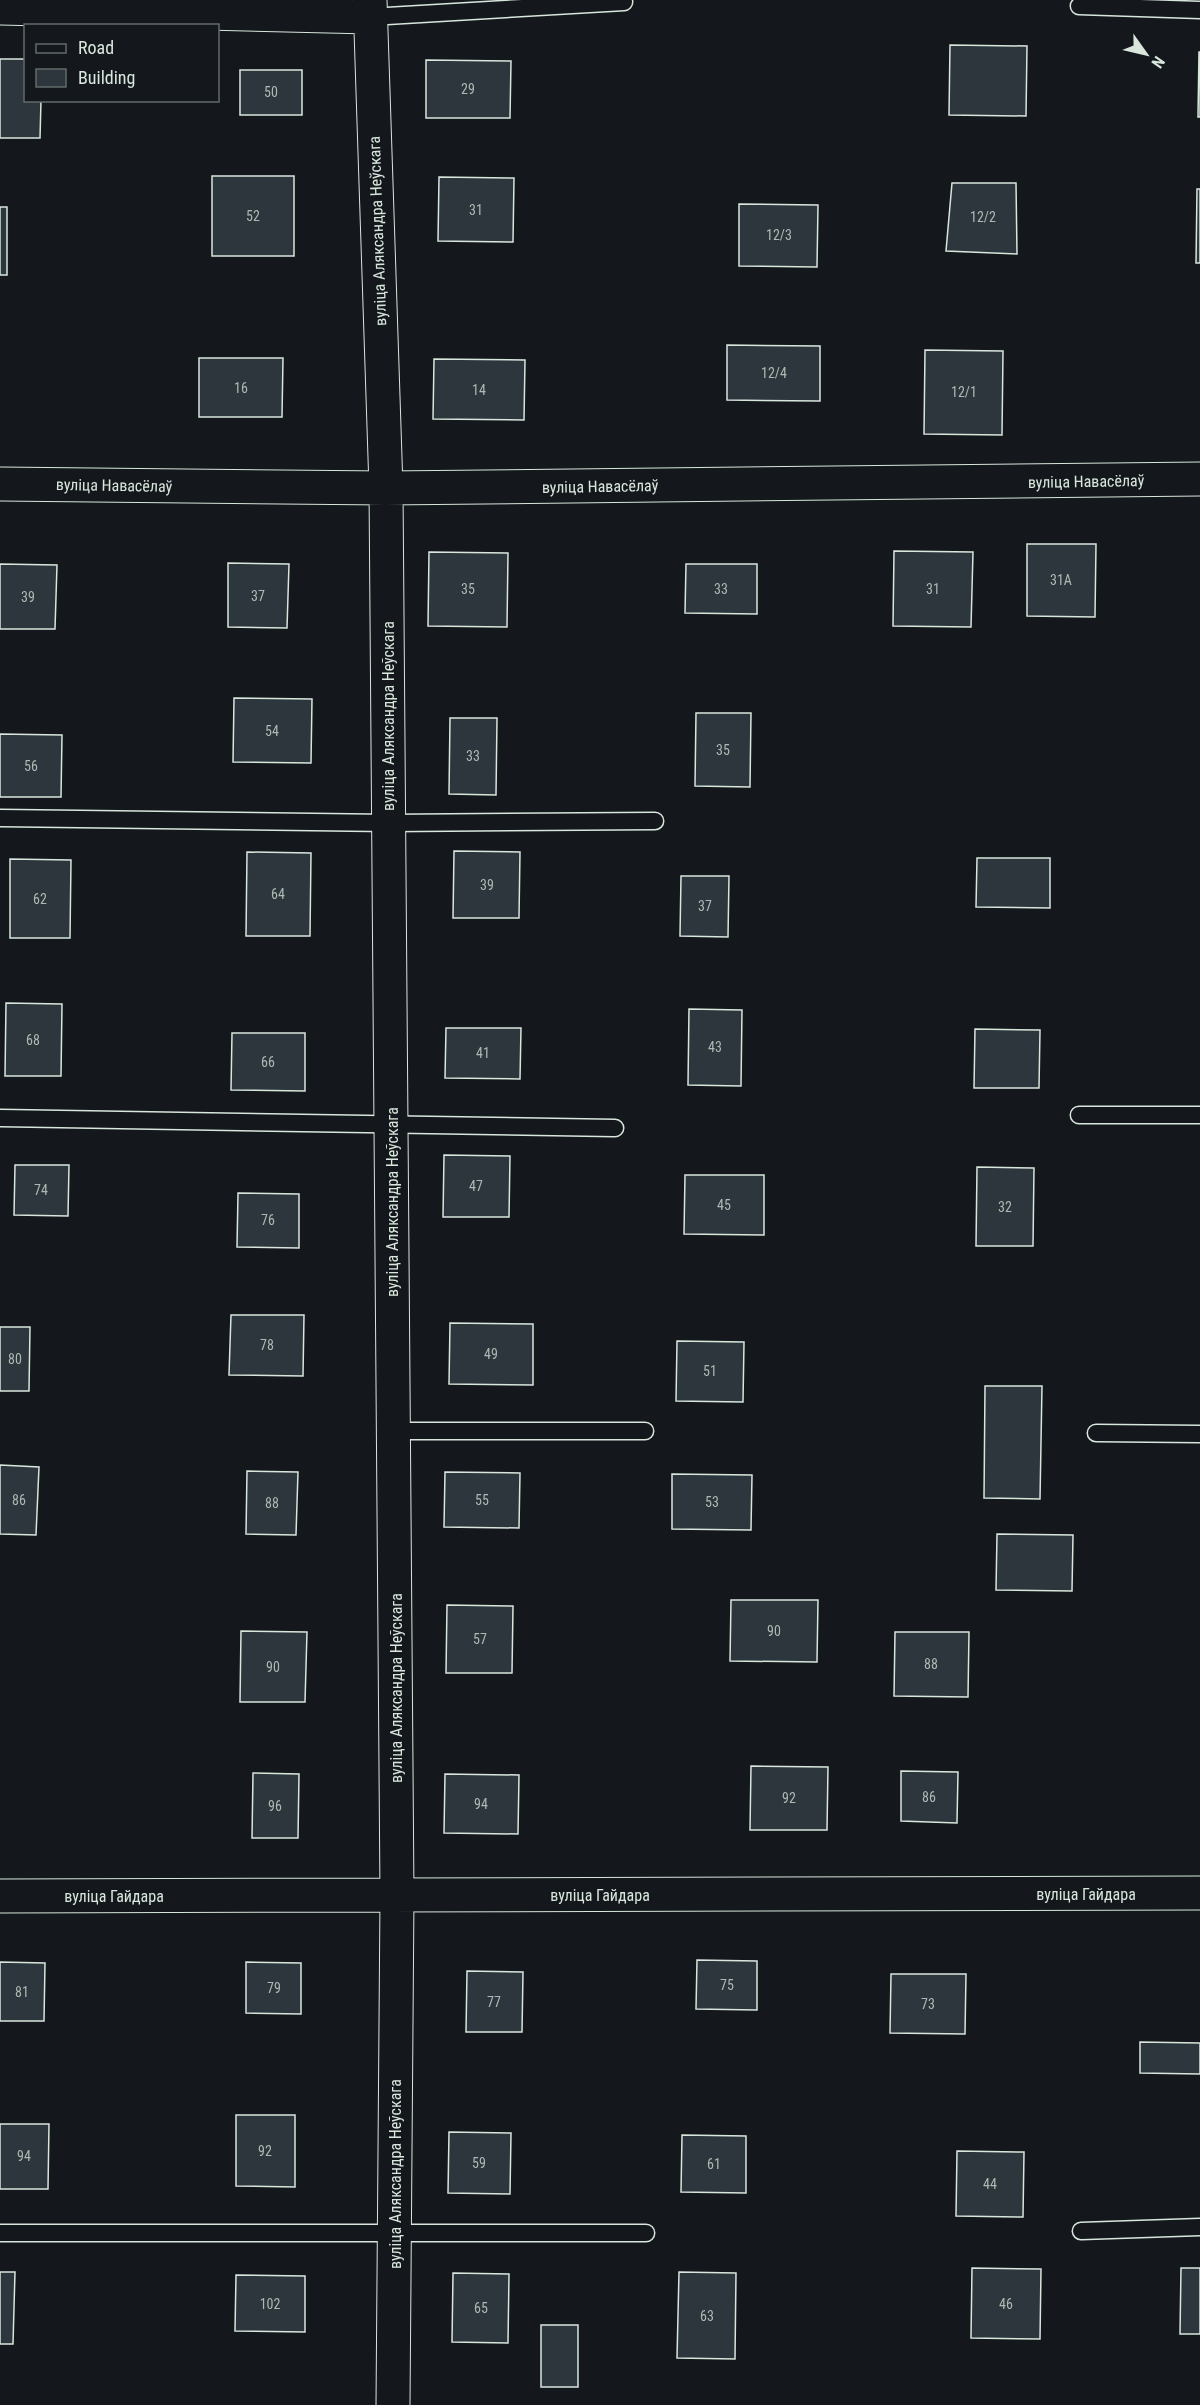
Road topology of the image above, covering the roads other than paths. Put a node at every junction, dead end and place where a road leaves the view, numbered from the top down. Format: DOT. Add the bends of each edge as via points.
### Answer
graph roads {
  1 [pos="624,2"];
  2 [pos="1079,6"];
  3 [pos="0,8"];
  4 [pos="370,8"];
  5 [pos="1200,10"];
  6 [pos="1200,479"];
  7 [pos="0,484"];
  8 [pos="386,488"];
  9 [pos="0,818"];
  10 [pos="655,821"];
  11 [pos="389,823"];
  12 [pos="1079,1115"];
  13 [pos="1200,1115"];
  14 [pos="0,1118"];
  15 [pos="392,1125"];
  16 [pos="615,1128"];
  17 [pos="394,1431"];
  18 [pos="645,1431"];
  19 [pos="1096,1433"];
  20 [pos="1200,1434"];
  21 [pos="1200,1893"];
  22 [pos="0,1896"];
  23 [pos="397,1896"];
  24 [pos="1200,2227"];
  25 [pos="1081,2231"];
  26 [pos="0,2233"];
  27 [pos="645,2233"];
  28 [pos="395,2234"];
  29 [pos="393,2405"];
  1 -- 4 [label="lane"];
  2 -- 5 [label="lane"];
  3 -- 4 [label="street"];
  4 -- 8 [label="street, вуліца Аляксандра Неўскага"];
  6 -- 8 [label="street, вуліца Навасёлаў"];
  7 -- 8 [label="street, вуліца Навасёлаў"];
  8 -- 11 [label="street, вуліца Аляксандра Неўскага"];
  9 -- 11 [label="lane"];
  10 -- 11 [label="lane"];
  11 -- 15 [label="street, вуліца Аляксандра Неўскага"];
  12 -- 13 [label="lane"];
  14 -- 15 [label="lane"];
  15 -- 16 [label="lane"];
  15 -- 17 [label="street, вуліца Аляксандра Неўскага"];
  17 -- 18 [label="lane"];
  17 -- 23 [label="street, вуліца Аляксандра Неўскага"];
  19 -- 20 [label="lane"];
  21 -- 23 [label="street, вуліца Гайдара"];
  22 -- 23 [label="street, вуліца Гайдара"];
  23 -- 28 [label="street, вуліца Аляксандра Неўскага"];
  24 -- 25 [label="lane"];
  26 -- 28 [label="lane"];
  27 -- 28 [label="lane"];
  28 -- 29 [label="street, вуліца Аляксандра Неўскага"];
}
